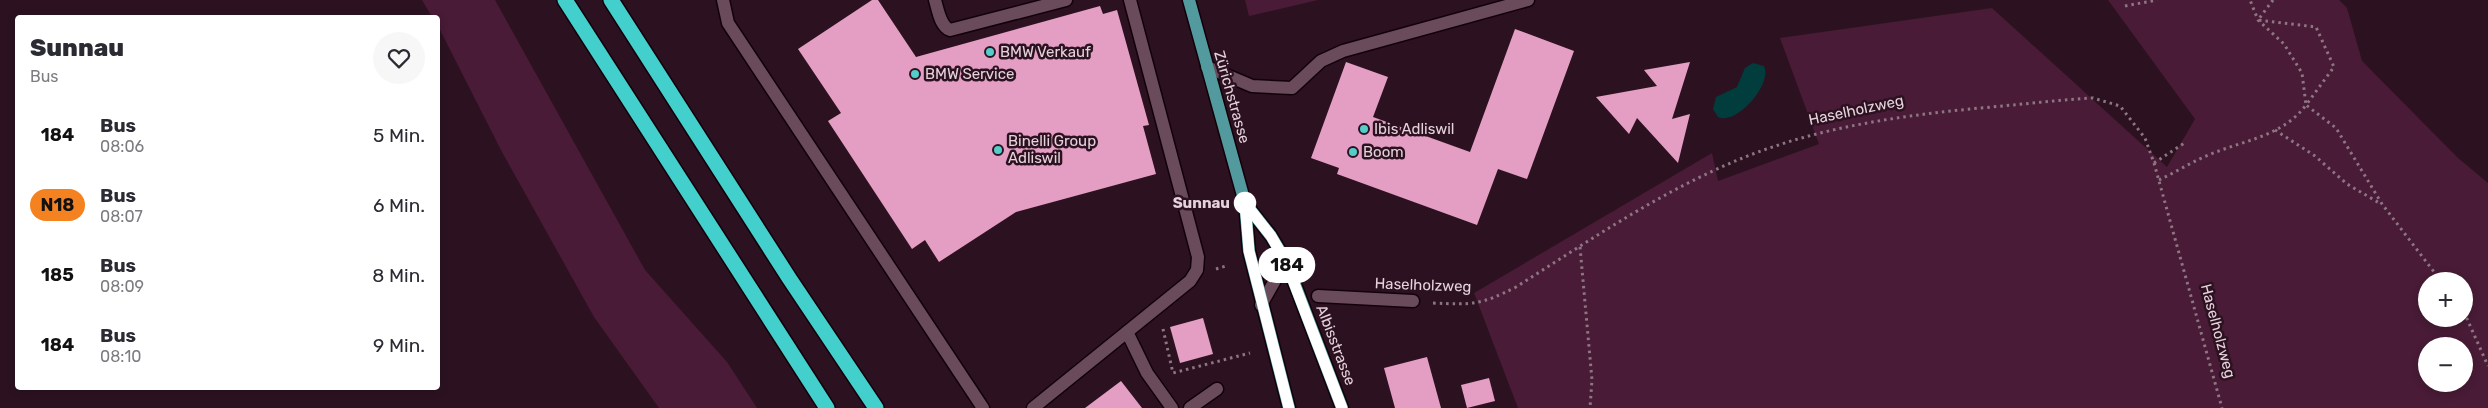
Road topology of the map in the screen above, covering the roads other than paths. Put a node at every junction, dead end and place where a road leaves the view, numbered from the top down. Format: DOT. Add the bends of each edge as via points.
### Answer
graph roads {
  1 [pos="565,0"];
  2 [pos="611,0"];
  3 [pos="723,0"];
  4 [pos="935,0"];
  5 [pos="1066,0"];
  6 [pos="1130,0"];
  7 [pos="1189,0"];
  8 [pos="1528,0"];
  9 [pos="1207,67"];
  10 [pos="1245,203"];
  11 [pos="1286,262"];
  12 [pos="1299,293"];
  13 [pos="1318,296"];
  14 [pos="1413,301"];
  15 [pos="1261,305"];
  16 [pos="1127,332"];
  17 [pos="1217,389"];
  18 [pos="824,404"];
  19 [pos="876,408"];
  20 [pos="984,408"];
  21 [pos="1033,408"];
  22 [pos="1172,408"];
  23 [pos="1190,408"];
  24 [pos="1289,408"];
  25 [pos="1342,408"];
  1 -- 18 [label="highway"];
  2 -- 19 [label="highway"];
  3 -- 20 [label="lane" via="728,23"];
  4 -- 5 [label="lane" via="944,27 955,30"];
  6 -- 16 [label="lane" via="1198,257 1197,270 1190,281"];
  7 -- 9 [label="main road, Zürichstrasse"];
  8 -- 9 [label="lane" via="1343,51 1321,61 1292,88 1252,86"];
  9 -- 10 [label="main road, Zürichstrasse"];
  10 -- 11 [label="main road, Zürichstrasse" via="1271,236"];
  10 -- 15 [label="main road, Zürichstrasse" via="1249,251"];
  11 -- 12 [label="main road, Zürichstrasse"];
  11 -- 15 [label="lane"];
  12 -- 25 [label="main road, Albisstrasse"];
  13 -- 14 [label="lane, Haselholzweg"];
  15 -- 24 [label="main road"];
  16 -- 21 [label="lane"];
  16 -- 22 [label="lane" via="1147,373"];
  17 -- 23 [label="lane"];
}
